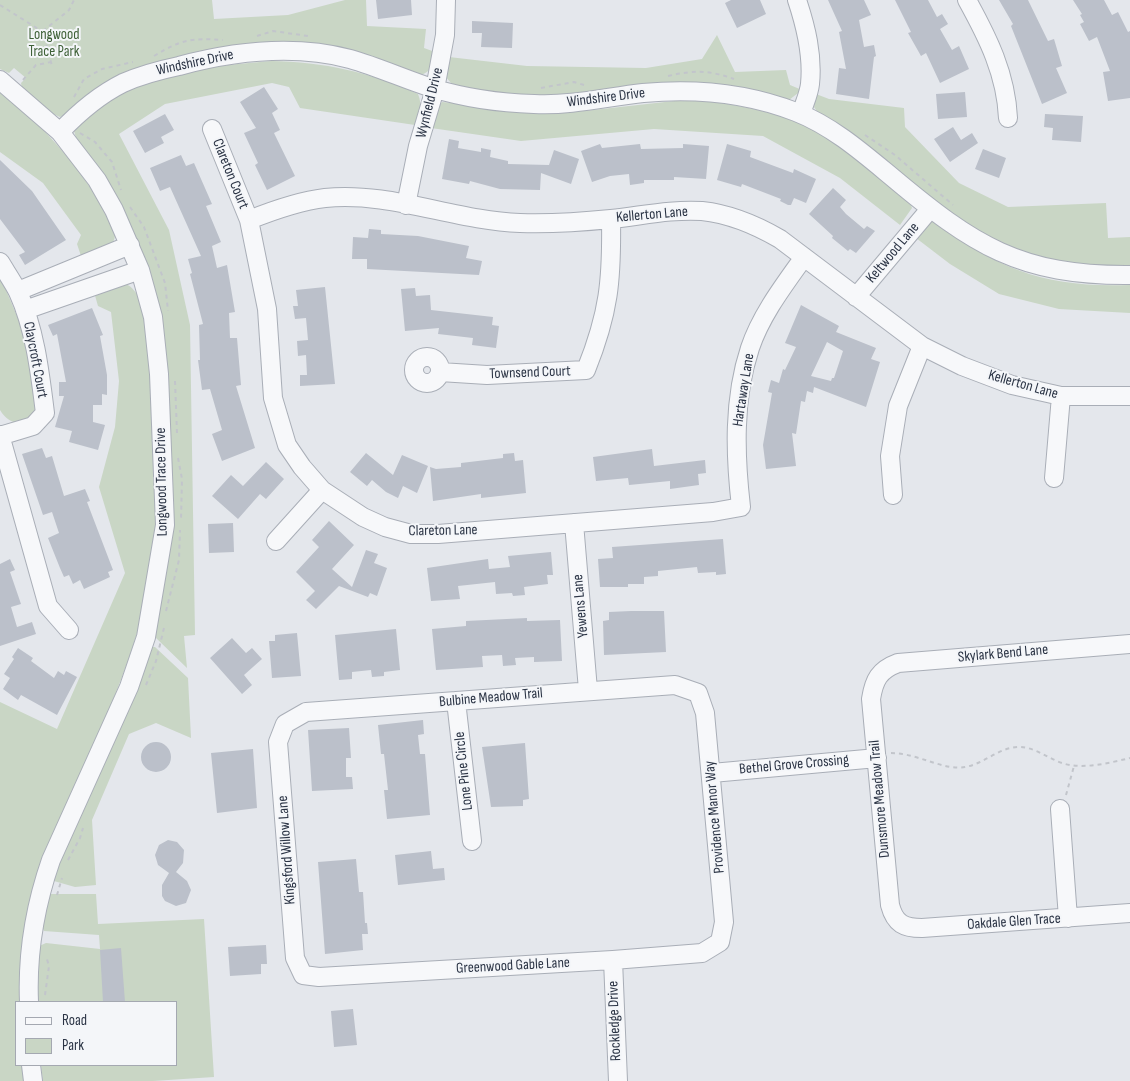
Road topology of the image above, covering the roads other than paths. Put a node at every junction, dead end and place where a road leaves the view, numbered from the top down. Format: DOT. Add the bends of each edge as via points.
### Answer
graph roads {
  1 [pos="446,0"];
  2 [pos="797,0"];
  3 [pos="967,0"];
  4 [pos="0,80"];
  5 [pos="435,89"];
  6 [pos="801,114"];
  7 [pos="1008,118"];
  8 [pos="63,128"];
  9 [pos="212,129"];
  10 [pos="406,205"];
  11 [pos="930,209"];
  12 [pos="611,219"];
  13 [pos="249,220"];
  14 [pos="130,245"];
  15 [pos="804,257"];
  16 [pos="0,262"];
  17 [pos="70,270"];
  18 [pos="140,270"];
  19 [pos="1130,275"];
  20 [pos="77,290"];
  21 [pos="18,291"];
  22 [pos="856,297"];
  23 [pos="25,310"];
  24 [pos="922,346"];
  25 [pos="440,372"];
  26 [pos="1062,396"];
  27 [pos="1130,396"];
  28 [pos="0,435"];
  29 [pos="1054,478"];
  30 [pos="322,490"];
  31 [pos="893,495"];
  32 [pos="741,508"];
  33 [pos="574,523"];
  34 [pos="276,541"];
  35 [pos="70,630"];
  36 [pos="1130,644"];
  37 [pos="879,674"];
  38 [pos="588,690"];
  39 [pos="698,693"];
  40 [pos="456,701"];
  41 [pos="286,724"];
  42 [pos="876,756"];
  43 [pos="712,773"];
  44 [pos="1060,808"];
  45 [pos="472,841"];
  46 [pos="1130,913"];
  47 [pos="1068,918"];
  48 [pos="899,924"];
  49 [pos="720,942"];
  50 [pos="613,960"];
  51 [pos="303,975"];
  52 [pos="28,1001"];
  53 [pos="32,1066"];
  54 [pos="33,1081"];
  55 [pos="618,1081"];
  1 -- 5 [label="street, Wynfield Drive" via="445,35"];
  2 -- 6 [label="street" via="807,29 810,63 810,85"];
  3 -- 7 [label="street" via="1002,73"];
  4 -- 8 [label="street, Longwood Trace Drive"];
  5 -- 6 [label="street, Windshire Drive" via="498,102 536,104 569,104 680,90 713,92 758,100"];
  5 -- 8 [label="street, Windshire Drive" via="350,59 303,51 271,50 191,62 124,82 102,95"];
  5 -- 10 [label="street, Wynfield Drive" via="418,146"];
  6 -- 11 [label="street, Windshire Drive" via="847,142"];
  8 -- 14 [label="street, Longwood Trace Drive" via="96,180 126,212"];
  9 -- 13 [label="street, Clareton Court"];
  10 -- 12 [label="street, Kellerton Lane" via="519,223"];
  10 -- 13 [label="street, Kellerton Lane" via="326,198 279,208"];
  11 -- 19 [label="street, Windshire Drive" via="986,246 1038,267 1079,274"];
  11 -- 22 [label="street, Keltwood Lane"];
  12 -- 15 [label="street, Kellerton Lane" via="672,211 702,211 761,228"];
  12 -- 25 [label="street, Townsend Court" via="612,268 608,301 600,335 586,370 487,375"];
  13 -- 30 [label="street, Clareton Lane" via="267,309 273,398 279,424 292,452"];
  14 -- 17 [label="street"];
  14 -- 18 [label="street, Longwood Trace Drive"];
  15 -- 22 [label="street, Kellerton Lane"];
  15 -- 32 [label="street, Hartaway Lane" via="763,319 750,348 742,379 736,436"];
  16 -- 21 [label="street, Claycroft Court"];
  17 -- 20 [label="street"];
  17 -- 21 [label="street"];
  18 -- 20 [label="street"];
  18 -- 52 [label="street, Longwood Trace Drive" via="153,318 159,374 165,525 157,582 146,637 129,687 43,884 29,957"];
  20 -- 23 [label="street"];
  21 -- 23 [label="street, Claycroft Court"];
  22 -- 24 [label="street, Kellerton Lane"];
  23 -- 28 [label="street, Claycroft Court" via="39,364 45,413 33,426"];
  24 -- 26 [label="street, Kellerton Lane" via="962,366 1012,384"];
  24 -- 31 [label="street" via="898,406 890,456"];
  26 -- 27 [label="street, Kellerton Lane"];
  26 -- 29 [label="street"];
  28 -- 35 [label="street, Claycroft Court" via="48,606"];
  30 -- 33 [label="street, Clareton Lane" via="363,517 411,534"];
  30 -- 34 [label="street"];
  32 -- 33 [label="street, Clareton Lane"];
  33 -- 38 [label="street, Yewens Lane"];
  36 -- 37 [label="street, Skylark Bend Lane" via="898,663 886,667"];
  37 -- 42 [label="street, Dunsmore Meadow Trail" via="872,699"];
  38 -- 39 [label="street, Bulbine Meadow Trail" via="675,685"];
  38 -- 40 [label="street, Bulbine Meadow Trail"];
  39 -- 43 [label="street, Providence Manor Way" via="705,713"];
  40 -- 41 [label="street, Bulbine Meadow Trail" via="306,712"];
  40 -- 45 [label="street, Lone Pine Circle"];
  41 -- 51 [label="street, Kingsford Willow Lane" via="278,742 295,958"];
  42 -- 43 [label="street, Bethel Grove Crossing"];
  42 -- 48 [label="street, Dunsmore Meadow Trail" via="890,905"];
  43 -- 49 [label="street, Providence Manor Way" via="724,922"];
  44 -- 47 [label="street"];
  46 -- 47 [label="street, Oakdale Glen Trace"];
  47 -- 48 [label="street, Oakdale Glen Trace" via="922,928"];
  49 -- 50 [label="street, Greenwood Gable Lane" via="702,953"];
  50 -- 51 [label="street, Greenwood Gable Lane" via="319,977"];
  50 -- 55 [label="street, Rockledge Drive"];
  53 -- 54 [label="street"];
}
